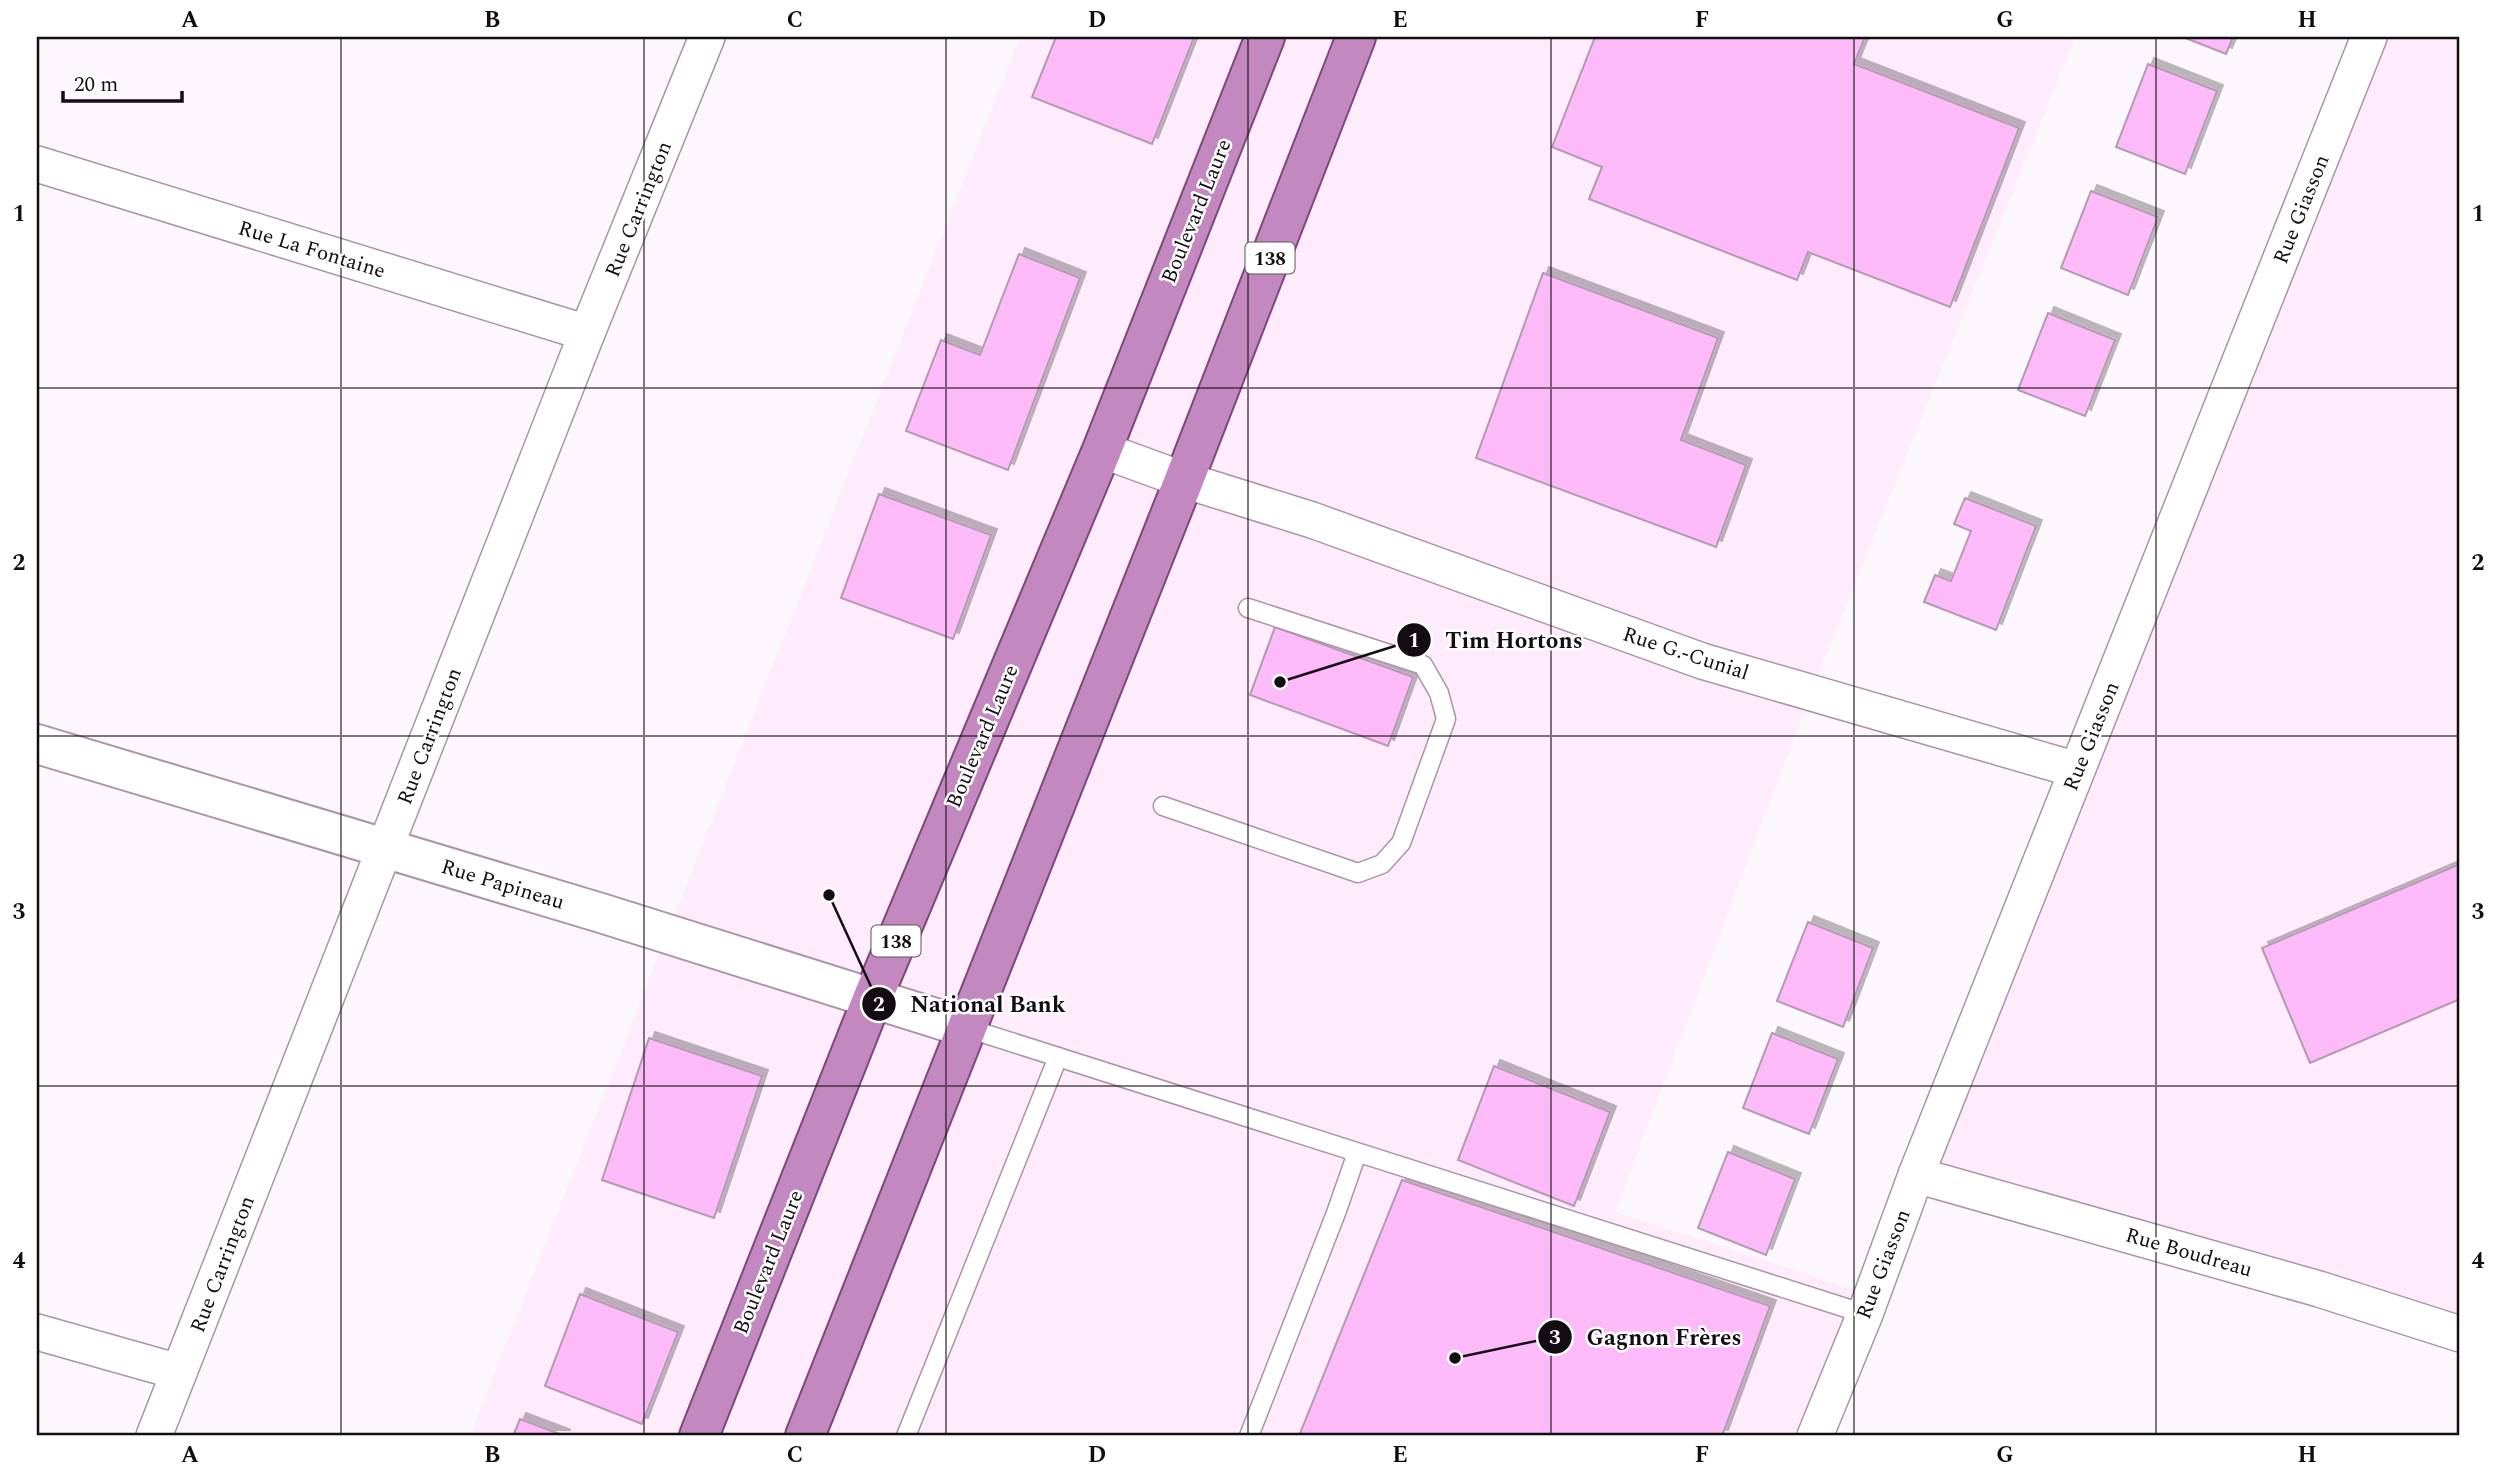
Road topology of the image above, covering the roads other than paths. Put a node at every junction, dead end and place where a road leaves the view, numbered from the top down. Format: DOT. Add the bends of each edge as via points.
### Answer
graph roads {
  1 [pos="707,37"];
  2 [pos="1265,37"];
  3 [pos="1356,37"];
  4 [pos="2369,37"];
  5 [pos="37,164"];
  6 [pos="587,333"];
  7 [pos="1102,450"];
  8 [pos="1184,480"];
  9 [pos="1248,608"];
  10 [pos="37,744"];
  11 [pos="2077,770"];
  12 [pos="1163,806"];
  13 [pos="385,848"];
  14 [pos="873,997"];
  15 [pos="967,1028"];
  16 [pos="1058,1057"];
  17 [pos="1357,1153"];
  18 [pos="1916,1175"];
  19 [pos="1865,1314"];
  20 [pos="37,1332"];
  21 [pos="2460,1334"];
  22 [pos="179,1372"];
  23 [pos="154,1436"];
  24 [pos="699,1436"];
  25 [pos="805,1436"];
  26 [pos="906,1436"];
  27 [pos="1249,1436"];
  28 [pos="1815,1436"];
  1 -- 6 [label="street, Rue Carrington"];
  2 -- 7 [label="highway, Boulevard Laure / 138"];
  3 -- 8 [label="highway, 138"];
  4 -- 11 [label="street, Rue Giasson"];
  5 -- 6 [label="street, Rue La Fontaine"];
  6 -- 13 [label="street, Rue Carrington"];
  7 -- 8 [label="street, Rue G.-Cunial"];
  7 -- 14 [label="highway, Boulevard Laure / 138"];
  8 -- 11 [label="street, Rue G.-Cunial" via="1312,520 1702,661"];
  8 -- 15 [label="highway, 138"];
  9 -- 12 [label="lane" via="1423,665 1439,692 1446,719 1401,843 1382,864 1358,873"];
  10 -- 13 [label="street, Rue Papineau"];
  11 -- 18 [label="street, Rue Giasson"];
  13 -- 14 [label="street, Rue Papineau"];
  13 -- 22 [label="street, Rue Carrington"];
  14 -- 15 [label="street, Rue Papineau"];
  14 -- 24 [label="highway, Boulevard Laure / 138"];
  15 -- 16 [label="lane"];
  15 -- 25 [label="highway, 138"];
  16 -- 17 [label="lane"];
  16 -- 26 [label="lane"];
  17 -- 19 [label="lane"];
  17 -- 27 [label="lane"];
  18 -- 19 [label="street, Rue Giasson"];
  18 -- 21 [label="street, Rue Boudreau" via="2319,1289"];
  19 -- 28 [label="street, Rue Giasson"];
  20 -- 22 [label="street"];
  22 -- 23 [label="street, Rue Carrington"];
}
